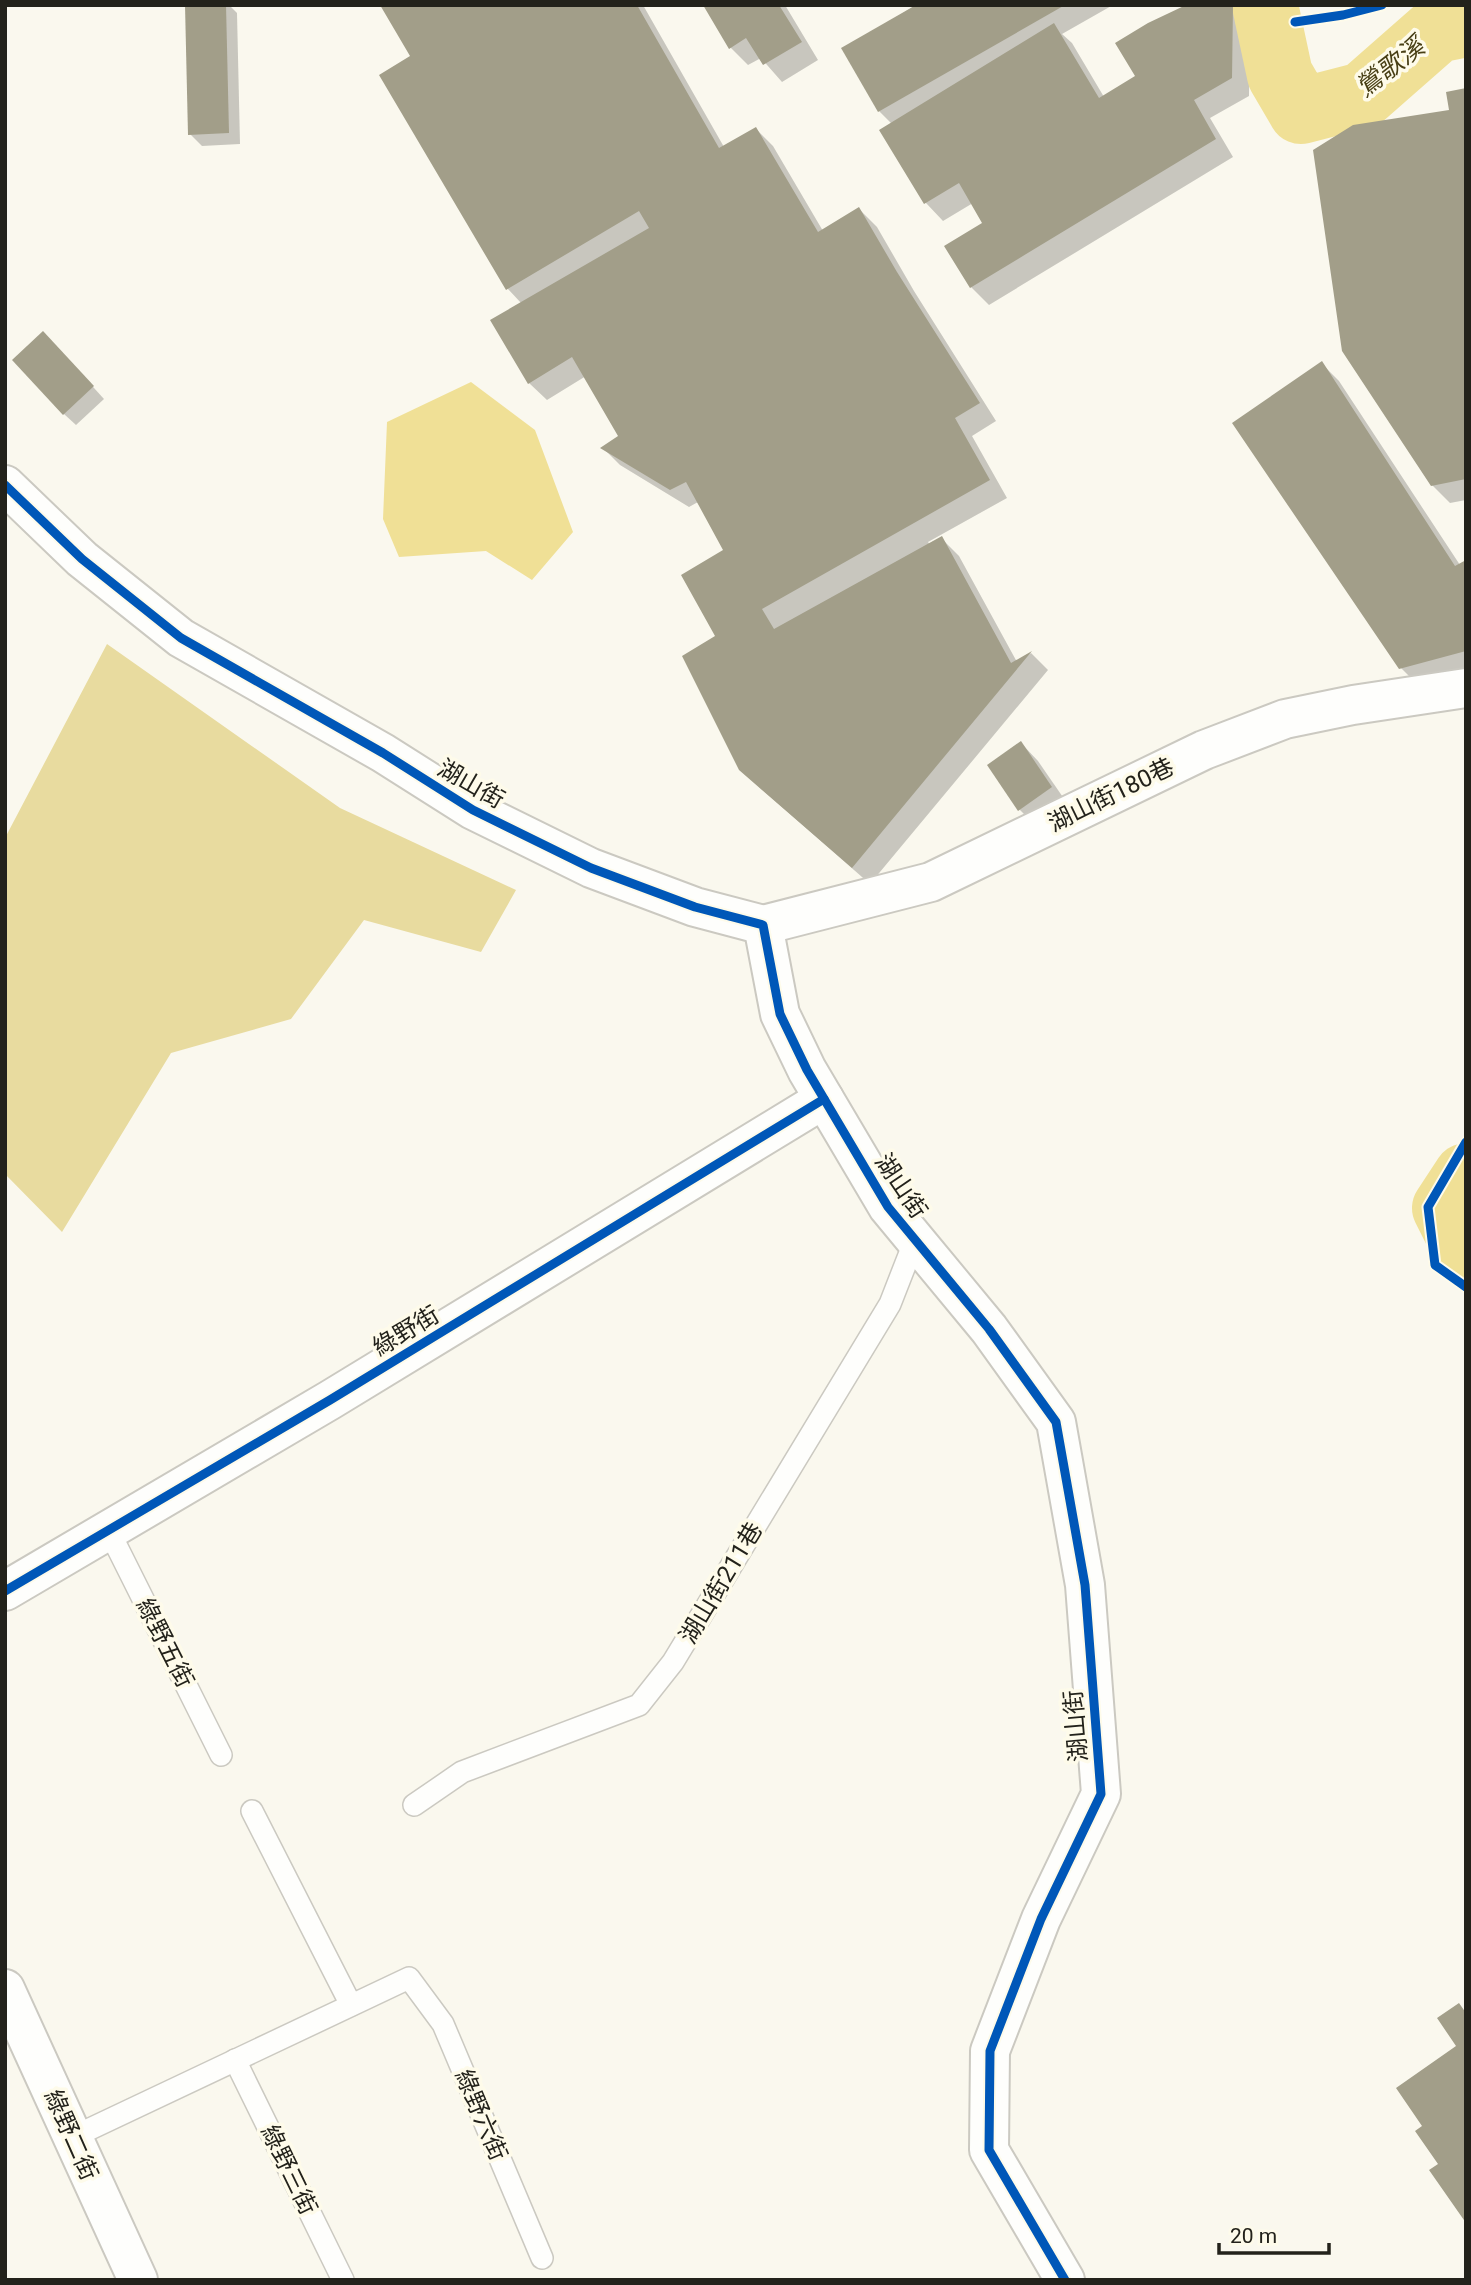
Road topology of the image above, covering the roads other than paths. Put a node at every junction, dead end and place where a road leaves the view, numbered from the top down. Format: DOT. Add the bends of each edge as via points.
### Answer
graph roads {
  1 [pos="5,485"];
  2 [pos="1466,688"];
  3 [pos="764,925"];
  4 [pos="824,1099"];
  5 [pos="915,1240"];
  6 [pos="108,1531"];
  7 [pos="5,1591"];
  8 [pos="221,1755"];
  9 [pos="414,1805"];
  10 [pos="252,1811"];
  11 [pos="5,1989"];
  12 [pos="351,2005"];
  13 [pos="235,2060"];
  14 [pos="72,2137"];
  15 [pos="542,2258"];
  16 [pos="138,2280"];
  17 [pos="343,2280"];
  18 [pos="1065,2280"];
  1 -- 3 [label="street, 湖山街" via="82,559 181,638 473,810 604,873 695,907"];
  2 -- 3 [label="street, 湖山街180巷" via="1285,719 1204,750 930,882"];
  3 -- 4 [label="street, 湖山街" via="780,1014"];
  4 -- 5 [label="street, 湖山街" via="888,1207"];
  4 -- 6 [label="street, 綠野街"];
  5 -- 9 [label="lane, 湖山街211巷" via="890,1304 673,1662 639,1705 462,1772"];
  5 -- 18 [label="street, 湖山街" via="989,1329 1056,1422 1085,1585 1101,1794 1041,1919 990,2051 989,2150"];
  6 -- 7 [label="street, 綠野街"];
  6 -- 8 [label="lane, 綠野五街"];
  10 -- 12 [label="lane"];
  11 -- 14 [label="street, 綠野二街"];
  12 -- 13 [label="lane"];
  12 -- 15 [label="lane, 綠野六街" via="409,1978 443,2024"];
  13 -- 14 [label="lane"];
  13 -- 17 [label="lane, 綠野三街"];
  14 -- 16 [label="street, 綠野二街"];
}
